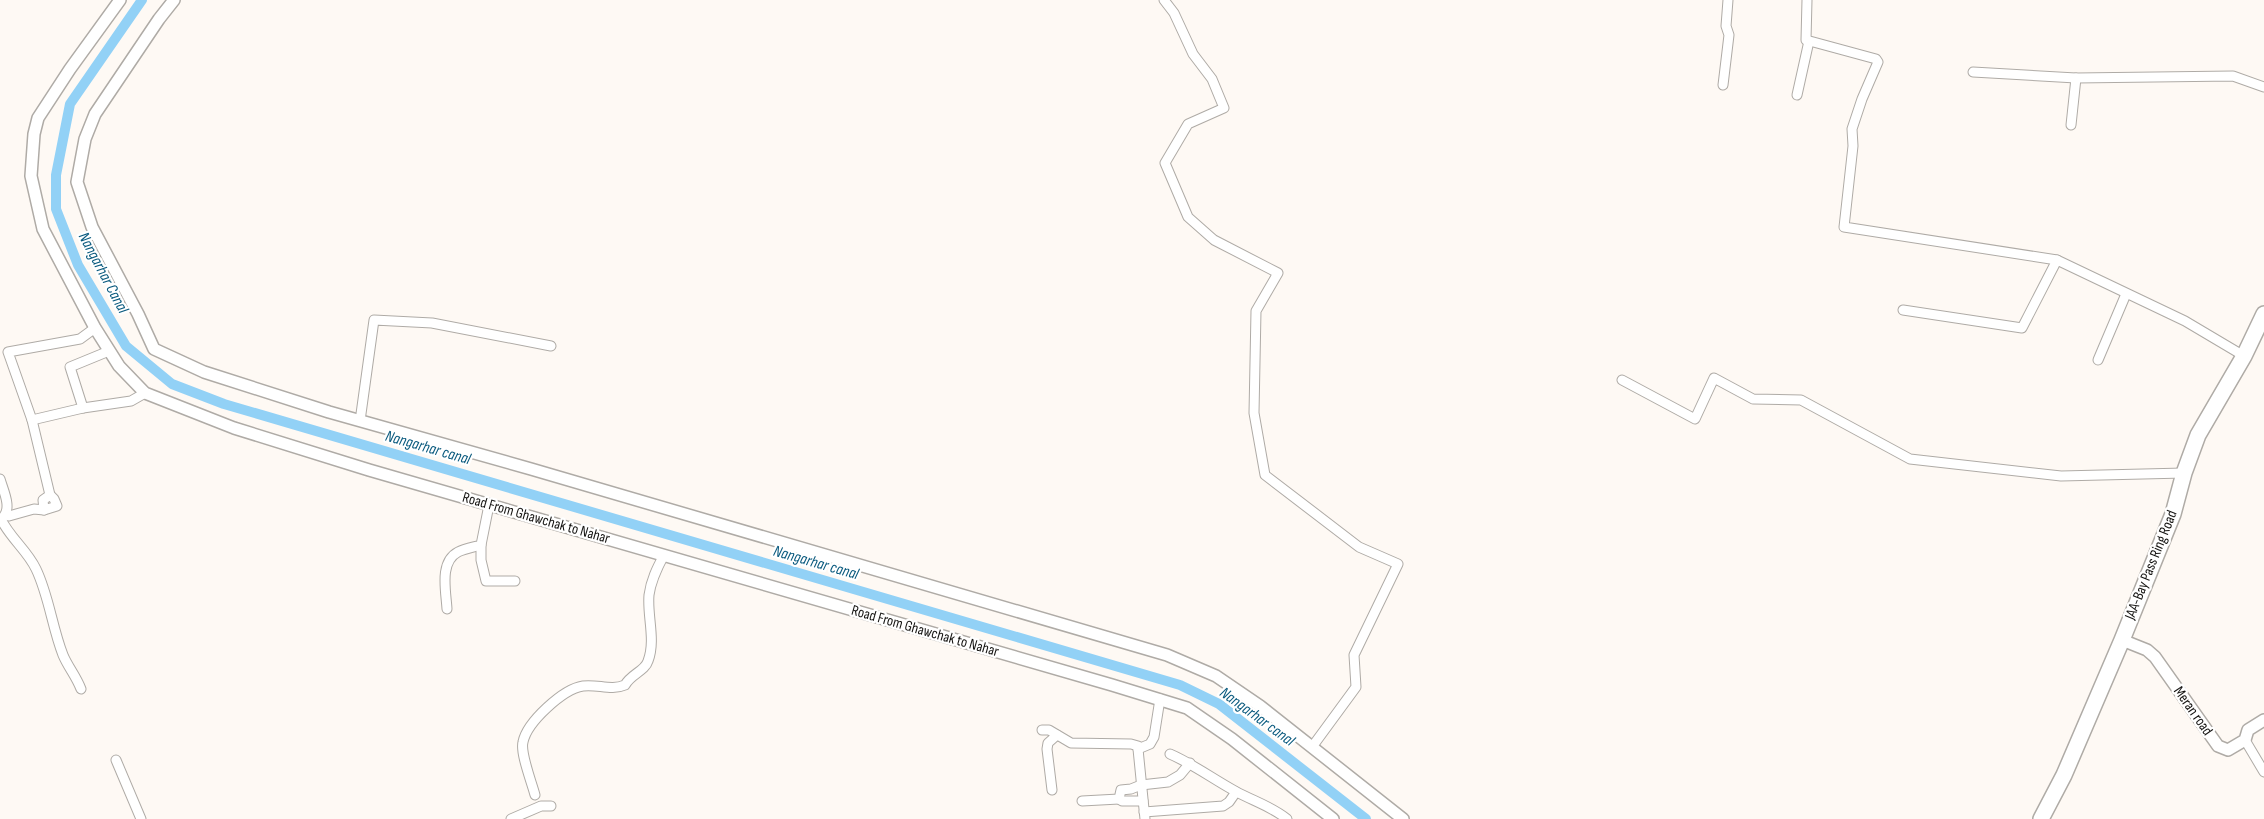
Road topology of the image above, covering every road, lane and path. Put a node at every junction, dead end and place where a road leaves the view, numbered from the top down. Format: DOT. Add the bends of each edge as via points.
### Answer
graph roads {
  1 [pos="120,0"];
  2 [pos="174,0"];
  3 [pos="1164,0"];
  4 [pos="1728,0"];
  5 [pos="1807,0"];
  6 [pos="1809,41"];
  7 [pos="1973,72"];
  8 [pos="2076,78"];
  9 [pos="1723,85"];
  10 [pos="2264,87"];
  11 [pos="1797,95"];
  12 [pos="2070,125"];
  13 [pos="2056,260"];
  14 [pos="2126,294"];
  15 [pos="1903,310"];
  16 [pos="2264,314"];
  17 [pos="95,328"];
  18 [pos="551,346"];
  19 [pos="109,351"];
  20 [pos="2244,356"];
  21 [pos="2098,360"];
  22 [pos="1622,380"];
  23 [pos="146,393"];
  24 [pos="83,408"];
  25 [pos="32,420"];
  26 [pos="360,421"];
  27 [pos="2184,474"];
  28 [pos="0,479"];
  29 [pos="50,495"];
  30 [pos="489,505"];
  31 [pos="44,510"];
  32 [pos="3,517"];
  33 [pos="481,545"];
  34 [pos="664,555"];
  35 [pos="515,582"];
  36 [pos="446,609"];
  37 [pos="2122,640"];
  38 [pos="81,689"];
  39 [pos="1160,699"];
  40 [pos="2264,720"];
  41 [pos="1042,730"];
  42 [pos="1057,735"];
  43 [pos="2245,740"];
  44 [pos="1312,748"];
  45 [pos="1138,749"];
  46 [pos="1170,754"];
  47 [pos="116,760"];
  48 [pos="1190,763"];
  49 [pos="2264,772"];
  50 [pos="1140,784"];
  51 [pos="1052,790"];
  52 [pos="1236,792"];
  53 [pos="535,795"];
  54 [pos="1119,799"];
  55 [pos="1082,801"];
  56 [pos="1143,801"];
  57 [pos="551,806"];
  58 [pos="1145,816"];
  59 [pos="141,819"];
  60 [pos="511,819"];
  61 [pos="1287,819"];
  62 [pos="1333,819"];
  63 [pos="1403,819"];
  64 [pos="2041,819"];
  1 -- 17 [label="street, Road From Ghawchak to Nahar" via="38,118 34,134 31,176 43,229"];
  2 -- 26 [label="street" via="95,114 85,139 76,182 92,227 154,350 204,372"];
  3 -- 44 [label="street" via="1174,13 1193,54 1212,79 1224,108 1188,124 1165,163 1188,217 1214,240 1278,273 1256,312 1254,413 1265,475 1359,547 1398,564 1354,655 1356,687"];
  4 -- 9 [label="street" via="1726,26 1729,35"];
  5 -- 6 [label="street" via="1805,37"];
  6 -- 11 [label="street"];
  6 -- 13 [label="street" via="1878,62 1852,129 1844,228"];
  7 -- 8 [label="street"];
  8 -- 10 [label="street" via="2233,76"];
  8 -- 12 [label="street"];
  13 -- 14 [label="street"];
  13 -- 15 [label="street" via="2022,328"];
  14 -- 20 [label="street" via="2185,321"];
  14 -- 21 [label="street"];
  16 -- 20 [label="highway, JAA-Bay Pass Ring Road"];
  17 -- 19 [label="street, Road From Ghawchak to Nahar"];
  17 -- 25 [label="street" via="80,339 8,352"];
  18 -- 26 [label="street" via="432,323 374,320"];
  19 -- 23 [label="street, Road From Ghawchak to Nahar"];
  19 -- 24 [label="street" via="70,367"];
  20 -- 27 [label="highway, JAA-Bay Pass Ring Road" via="2198,435"];
  22 -- 27 [label="street" via="1695,419 1714,378 1753,399 1801,400 1910,458 2061,476"];
  23 -- 24 [label="street" via="131,402"];
  23 -- 30 [label="street, Road From Ghawchak to Nahar" via="234,428"];
  24 -- 25 [label="street"];
  25 -- 29 [label="street"];
  26 -- 44 [label="street" via="1167,655 1216,676"];
  27 -- 37 [label="highway, JAA-Bay Pass Ring Road" via="2173,514"];
  28 -- 32 [label="street" via="8,509"];
  29 -- 31 [label="street" via="43,500"];
  29 -- 31 [label="street" via="57,506"];
  30 -- 33 [label="street"];
  30 -- 34 [label="street, Road From Ghawchak to Nahar"];
  31 -- 32 [label="street" via="34,509"];
  32 -- 38 [label="street" via="8,534 36,570 63,656"];
  33 -- 35 [label="street" via="486,580"];
  33 -- 36 [label="street" via="458,552 450,559 446,569"];
  34 -- 39 [label="street, Road From Ghawchak to Nahar"];
  34 -- 53 [label="street" via="654,572 650,595 652,633 648,661 642,669 629,677 625,686 617,689 583,686 558,698 531,726 522,743"];
  37 -- 43 [label="street, Meran road" via="2155,657 2218,746 2228,750"];
  37 -- 64 [label="highway, JAA-Bay Pass Ring Road" via="2064,775"];
  39 -- 45 [label="street" via="1154,737 1150,744"];
  39 -- 62 [label="street, Road From Ghawchak to Nahar" via="1186,708 1232,739"];
  40 -- 43 [label="street, Meran road" via="2248,730"];
  41 -- 42 [label="street"];
  42 -- 45 [label="street" via="1071,743 1131,744"];
  42 -- 51 [label="street" via="1048,743 1047,749"];
  43 -- 49 [label="street"];
  44 -- 63 [label="street"];
  45 -- 50 [label="street"];
  46 -- 48 [label="street"];
  47 -- 59 [label="street"];
  48 -- 50 [label="street" via="1180,775 1168,782"];
  48 -- 52 [label="street"];
  50 -- 54 [label="street" via="1121,790"];
  50 -- 56 [label="street"];
  52 -- 58 [label="street" via="1223,806"];
  52 -- 61 [label="street" via="1274,809"];
  54 -- 55 [label="street"];
  54 -- 56 [label="street"];
  56 -- 58 [label="street"];
  57 -- 60 [label="street" via="541,806"];
}
